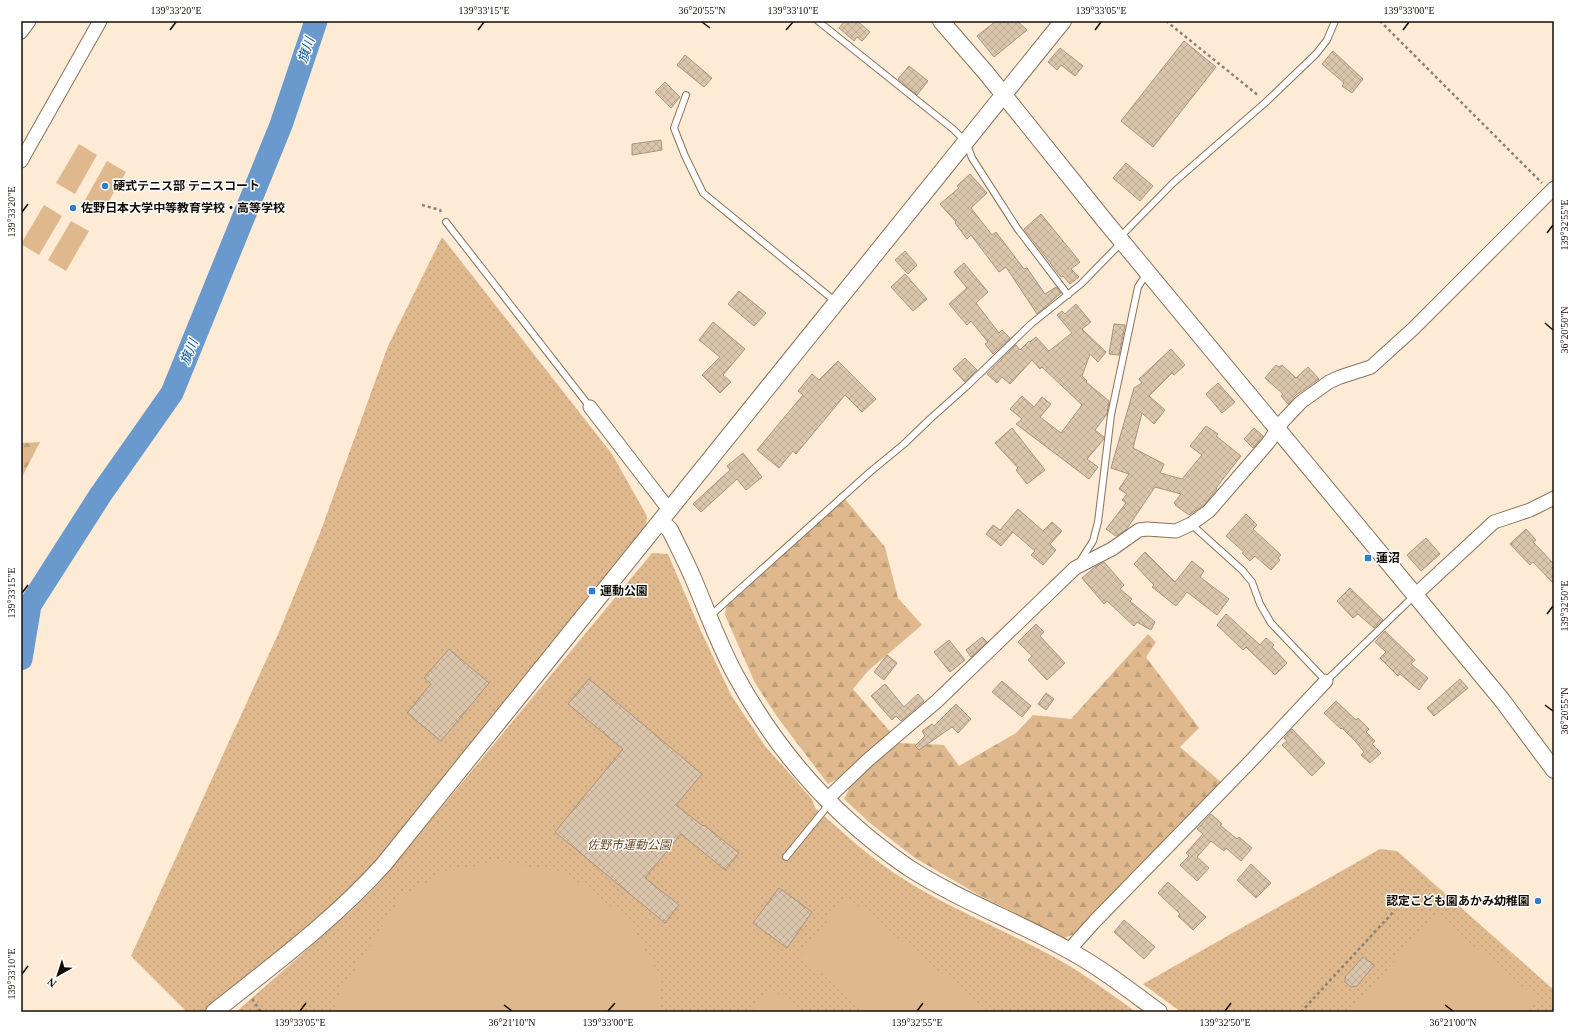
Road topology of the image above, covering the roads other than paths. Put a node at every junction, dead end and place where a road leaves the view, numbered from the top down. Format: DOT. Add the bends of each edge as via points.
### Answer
graph roads {
  1 [pos="29,21"];
  2 [pos="100,21"];
  3 [pos="818,21"];
  4 [pos="941,21"];
  5 [pos="1063,21"];
  6 [pos="1335,21"];
  7 [pos="21,32"];
  8 [pos="686,95"];
  9 [pos="1004,96"];
  10 [pos="26,142"];
  11 [pos="966,142"];
  12 [pos="21,161"];
  13 [pos="1552,189"];
  14 [pos="446,222"];
  15 [pos="1120,240"];
  16 [pos="1147,272"];
  17 [pos="1068,295"];
  18 [pos="836,302"];
  19 [pos="590,407"];
  20 [pos="1278,429"];
  21 [pos="1554,498"];
  22 [pos="666,516"];
  23 [pos="1191,524"];
  24 [pos="1075,568"];
  25 [pos="1414,596"];
  26 [pos="709,617"];
  27 [pos="1326,681"];
  28 [pos="1554,770"];
  29 [pos="829,801"];
  30 [pos="786,857"];
  31 [pos="1069,950"];
  32 [pos="214,1012"];
  33 [pos="1159,1012"];
  1 -- 7 [label="street"];
  2 -- 10 [label="street"];
  3 -- 11 [label="lane"];
  4 -- 9 [label="street"];
  5 -- 9 [label="street"];
  6 -- 15 [label="lane" via="1327,40 1316,54 1266,102 1173,183"];
  8 -- 18 [label="lane" via="674,128 703,193"];
  9 -- 11 [label="street"];
  9 -- 15 [label="street"];
  10 -- 12 [label="street"];
  11 -- 17 [label="lane" via="972,158 1016,228"];
  11 -- 18 [label="street"];
  13 -- 20 [label="street" via="1386,354 1371,367 1340,377 1314,392 1301,402"];
  14 -- 19 [label="lane"];
  15 -- 16 [label="street"];
  15 -- 17 [label="lane"];
  16 -- 20 [label="street"];
  16 -- 24 [label="lane" via="1138,288 1111,415 1095,535"];
  17 -- 26 [label="lane" via="1031,324 904,444"];
  18 -- 22 [label="street"];
  19 -- 22 [label="street"];
  20 -- 23 [label="street" via="1209,511"];
  20 -- 25 [label="street"];
  21 -- 25 [label="street" via="1530,510 1494,522"];
  22 -- 26 [label="street"];
  22 -- 32 [label="street" via="364,886"];
  23 -- 24 [label="street" via="1176,531 1139,530 1112,549"];
  23 -- 27 [label="lane" via="1242,570 1252,582 1270,623"];
  24 -- 29 [label="street" via="937,701 868,760"];
  25 -- 27 [label="lane"];
  25 -- 28 [label="street" via="1502,700"];
  26 -- 29 [label="street" via="736,675 770,731 804,775"];
  27 -- 31 [label="street" via="1094,920"];
  29 -- 30 [label="lane"];
  29 -- 31 [label="street" via="866,835 910,868"];
  31 -- 33 [label="street"];
}
